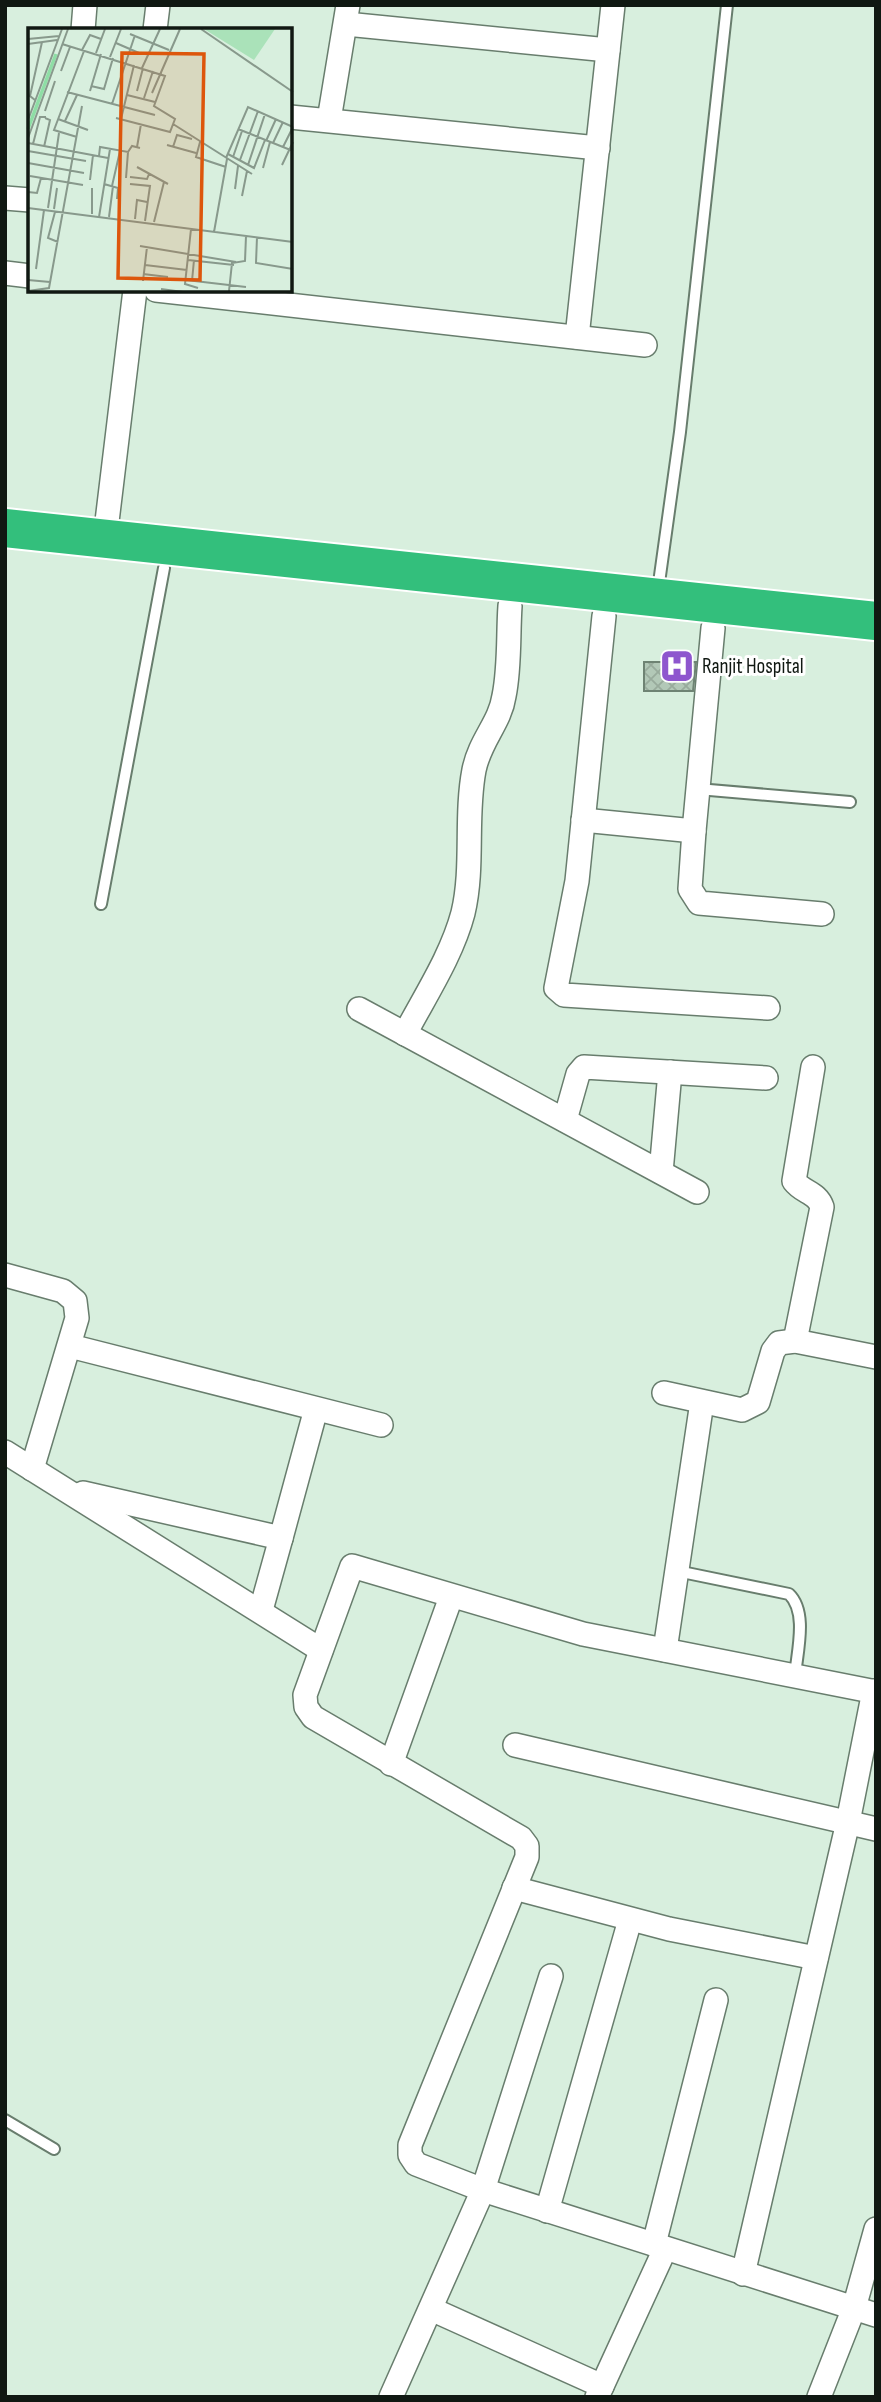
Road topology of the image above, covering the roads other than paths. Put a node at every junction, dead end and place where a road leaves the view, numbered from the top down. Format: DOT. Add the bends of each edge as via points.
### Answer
graph roads {
  1 [pos="85,5"];
  2 [pos="158,5"];
  3 [pos="613,5"];
  4 [pos="727,5"];
  5 [pos="347,14"];
  6 [pos="83,28"];
  7 [pos="155,28"];
  8 [pos="608,50"];
  9 [pos="292,117"];
  10 [pos="329,120"];
  11 [pos="598,148"];
  12 [pos="5,198"];
  13 [pos="28,201"];
  14 [pos="5,273"];
  15 [pos="28,276"];
  16 [pos="135,292"];
  17 [pos="174,292"];
  18 [pos="577,337"];
  19 [pos="645,345"];
  20 [pos="5,528"];
  21 [pos="106,538"];
  22 [pos="5,553"];
  23 [pos="164,568"];
  24 [pos="657,598"];
  25 [pos="510,606"];
  26 [pos="604,616"];
  27 [pos="876,621"];
  28 [pos="713,628"];
  29 [pos="876,644"];
  30 [pos="698,789"];
  31 [pos="850,802"];
  32 [pos="583,820"];
  33 [pos="694,831"];
  34 [pos="101,904"];
  35 [pos="822,914"];
  36 [pos="768,1008"];
  37 [pos="359,1009"];
  38 [pos="405,1034"];
  39 [pos="813,1067"];
  40 [pos="670,1072"];
  41 [pos="766,1078"];
  42 [pos="565,1120"];
  43 [pos="661,1172"];
  44 [pos="697,1192"];
  45 [pos="5,1275"];
  46 [pos="795,1341"];
  47 [pos="70,1346"];
  48 [pos="876,1357"];
  49 [pos="664,1393"];
  50 [pos="702,1402"];
  51 [pos="316,1409"];
  52 [pos="381,1425"];
  53 [pos="5,1452"];
  54 [pos="32,1469"];
  55 [pos="64,1489"];
  56 [pos="281,1538"];
  57 [pos="677,1571"];
  58 [pos="451,1597"];
  59 [pos="261,1611"];
  60 [pos="321,1650"];
  61 [pos="665,1650"];
  62 [pos="794,1675"];
  63 [pos="875,1691"];
  64 [pos="515,1745"];
  65 [pos="391,1764"];
  66 [pos="848,1822"];
  67 [pos="876,1829"];
  68 [pos="514,1888"];
  69 [pos="630,1920"];
  70 [pos="816,1958"];
  71 [pos="551,1976"];
  72 [pos="716,2000"];
  73 [pos="5,2120"];
  74 [pos="54,2149"];
  75 [pos="483,2190"];
  76 [pos="547,2211"];
  77 [pos="876,2229"];
  78 [pos="659,2247"];
  79 [pos="743,2274"];
  80 [pos="430,2309"];
  81 [pos="865,2312"];
  82 [pos="599,2391"];
  83 [pos="391,2397"];
  84 [pos="819,2397"];
  1 -- 6 [label="street"];
  2 -- 7 [label="street"];
  3 -- 8 [label="street"];
  4 -- 24 [label="lane"];
  5 -- 8 [label="street"];
  5 -- 10 [label="street"];
  8 -- 11 [label="street"];
  9 -- 10 [label="street"];
  10 -- 11 [label="street"];
  11 -- 18 [label="street"];
  12 -- 13 [label="street"];
  14 -- 15 [label="street"];
  16 -- 21 [label="street"];
  17 -- 18 [label="street"];
  18 -- 19 [label="street"];
  20 -- 21 [label="highway"];
  21 -- 24 [label="highway"];
  22 -- 23 [label="highway"];
  23 -- 25 [label="highway"];
  23 -- 34 [label="lane"];
  24 -- 27 [label="highway"];
  25 -- 26 [label="highway"];
  25 -- 38 [label="street" via="504,697 477,754 472,780 463,913"];
  26 -- 28 [label="highway"];
  26 -- 32 [label="street"];
  28 -- 29 [label="highway"];
  28 -- 30 [label="street"];
  30 -- 31 [label="lane"];
  30 -- 33 [label="street"];
  32 -- 33 [label="street"];
  32 -- 36 [label="street" via="578,881 556,982 559,992"];
  33 -- 35 [label="street" via="690,889 699,903"];
  37 -- 38 [label="street"];
  38 -- 42 [label="street"];
  39 -- 46 [label="street" via="794,1174 799,1187 815,1194 822,1207"];
  40 -- 41 [label="street"];
  40 -- 42 [label="street" via="584,1067"];
  40 -- 43 [label="street"];
  42 -- 43 [label="street"];
  43 -- 44 [label="street"];
  45 -- 47 [label="street" via="63,1291 75,1301 77,1318"];
  46 -- 48 [label="street"];
  46 -- 50 [label="street" via="779,1343 773,1351 758,1402 752,1407 743,1410"];
  47 -- 51 [label="street"];
  47 -- 54 [label="street"];
  49 -- 50 [label="street"];
  50 -- 57 [label="street"];
  51 -- 52 [label="street"];
  51 -- 56 [label="street"];
  53 -- 54 [label="street"];
  54 -- 55 [label="street"];
  55 -- 56 [label="street"];
  55 -- 59 [label="street"];
  56 -- 59 [label="street"];
  57 -- 61 [label="street"];
  57 -- 62 [label="lane" via="789,1594 797,1601 800,1615"];
  58 -- 60 [label="street" via="352,1566"];
  58 -- 61 [label="street" via="583,1634"];
  58 -- 65 [label="street"];
  59 -- 60 [label="street"];
  60 -- 65 [label="street" via="305,1695 306,1707 313,1717"];
  61 -- 62 [label="street"];
  62 -- 63 [label="street"];
  63 -- 66 [label="street"];
  64 -- 66 [label="street"];
  65 -- 68 [label="street" via="521,1838 527,1857"];
  66 -- 67 [label="street"];
  66 -- 70 [label="street"];
  68 -- 69 [label="street"];
  68 -- 75 [label="street" via="410,2145 416,2164"];
  69 -- 70 [label="street"];
  69 -- 76 [label="street"];
  70 -- 79 [label="street"];
  71 -- 75 [label="street"];
  72 -- 78 [label="street"];
  73 -- 74 [label="lane"];
  75 -- 76 [label="street"];
  75 -- 80 [label="street"];
  76 -- 78 [label="street"];
  77 -- 81 [label="street"];
  78 -- 79 [label="street"];
  78 -- 82 [label="street"];
  79 -- 81 [label="street"];
  80 -- 82 [label="street"];
  80 -- 83 [label="street"];
  81 -- 84 [label="street"];
}
